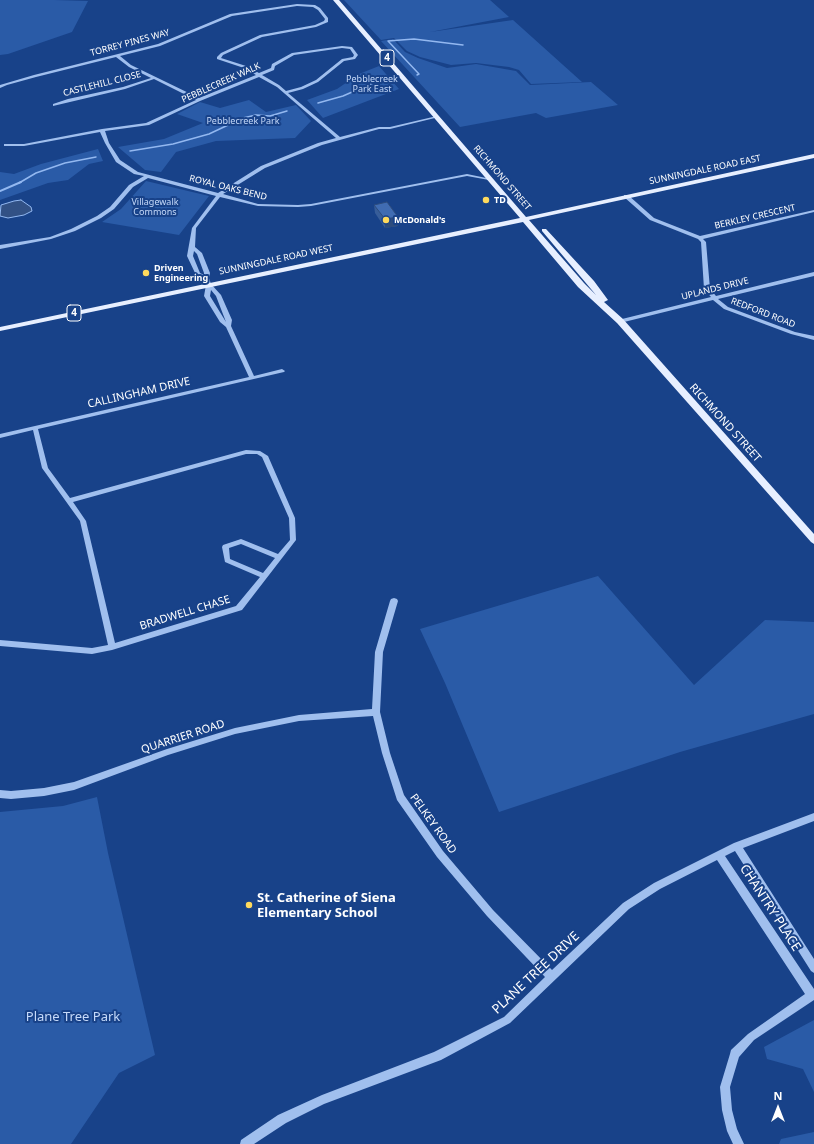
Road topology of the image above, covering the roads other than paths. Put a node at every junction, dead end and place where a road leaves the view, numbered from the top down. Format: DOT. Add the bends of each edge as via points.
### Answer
graph roads {
  1 [pos="336,0"];
  2 [pos="116,55"];
  3 [pos="259,75"];
  4 [pos="154,78"];
  5 [pos="0,87"];
  6 [pos="285,92"];
  7 [pos="199,100"];
  8 [pos="54,105"];
  9 [pos="437,117"];
  10 [pos="102,130"];
  11 [pos="339,139"];
  12 [pos="6,145"];
  13 [pos="813,157"];
  14 [pos="474,168"];
  15 [pos="467,175"];
  16 [pos="148,176"];
  17 [pos="489,178"];
  18 [pos="220,194"];
  19 [pos="626,196"];
  20 [pos="814,211"];
  21 [pos="527,217"];
  22 [pos="700,238"];
  23 [pos="0,247"];
  24 [pos="192,247"];
  25 [pos="814,274"];
  26 [pos="207,281"];
  27 [pos="715,299"];
  28 [pos="620,322"];
  29 [pos="228,326"];
  30 [pos="0,329"];
  31 [pos="814,338"];
  32 [pos="282,371"];
  33 [pos="252,377"];
  34 [pos="35,428"];
  35 [pos="0,436"];
  36 [pos="68,502"];
  37 [pos="813,538"];
  38 [pos="278,557"];
  39 [pos="264,576"];
  40 [pos="394,601"];
  41 [pos="0,643"];
  42 [pos="112,647"];
  43 [pos="376,712"];
  44 [pos="0,794"];
  45 [pos="814,817"];
  46 [pos="737,846"];
  47 [pos="719,855"];
  48 [pos="814,968"];
  49 [pos="552,977"];
  50 [pos="813,995"];
  51 [pos="246,1144"];
  52 [pos="739,1144"];
  1 -- 9 [label="main road, RICHMOND STREET / 4"];
  2 -- 3 [label="street, TORREY PINES WAY" via="159,44 231,15 297,5 314,6 319,9 326,19 322,24 261,36 218,58 245,67"];
  2 -- 4 [label="street" via="130,66"];
  2 -- 5 [label="street, TORREY PINES WAY"];
  3 -- 6 [label="street, TORREY PINES WAY"];
  3 -- 6 [label="street, PEBBLECREEK WALK" via="293,54 342,47 351,48 356,55 354,58 343,60 302,88"];
  3 -- 7 [label="street, PEBBLECREEK WALK"];
  4 -- 7 [label="street"];
  4 -- 8 [label="street, CASTLEHILL CLOSE"];
  6 -- 11 [label="street, TORREY PINES WAY"];
  7 -- 10 [label="street, PEBBLECREEK WALK" via="147,124"];
  9 -- 11 [label="street"];
  9 -- 14 [label="main road, RICHMOND STREET / 4"];
  9 -- 21 [label="main road, RICHMOND STREET" via="467,145"];
  10 -- 12 [label="street, PEBBLECREEK WALK" via="24,145"];
  10 -- 16 [label="street, ROYAL OAKS BEND" via="118,161 136,173"];
  11 -- 18 [label="street" via="263,167"];
  13 -- 19 [label="main road, SUNNINGDALE ROAD EAST"];
  14 -- 15 [label="street, ROYAL OAKS BEND"];
  14 -- 17 [label="main road, RICHMOND STREET / 4"];
  15 -- 17 [label="street, ROYAL OAKS BEND"];
  15 -- 18 [label="street, ROYAL OAKS BEND" via="298,206 258,205"];
  16 -- 18 [label="street, ROYAL OAKS BEND"];
  16 -- 23 [label="street" via="132,186 112,208 73,230 51,238"];
  17 -- 21 [label="main road, RICHMOND STREET / 4"];
  18 -- 24 [label="street" via="194,228"];
  19 -- 21 [label="main road, SUNNINGDALE ROAD EAST"];
  19 -- 22 [label="street" via="652,219"];
  20 -- 22 [label="street, BERKLEY CRESCENT"];
  21 -- 26 [label="main road, SUNNINGDALE ROAD WEST / 4" via="345,256"];
  21 -- 28 [label="main road, RICHMOND STREET" via="581,285"];
  22 -- 27 [label="street, REDFORD ROAD" via="704,246 707,289"];
  24 -- 26 [label="street" via="199,253 207,273"];
  24 -- 26 [label="street" via="190,256 198,274"];
  25 -- 27 [label="street, UPLANDS DRIVE"];
  26 -- 29 [label="street" via="218,295 229,320"];
  26 -- 29 [label="street" via="207,296 222,321"];
  26 -- 30 [label="main road, SUNNINGDALE ROAD WEST / 4"];
  27 -- 28 [label="street, UPLANDS DRIVE"];
  27 -- 31 [label="street, REDFORD ROAD" via="726,308 793,333"];
  28 -- 37 [label="main road, RICHMOND STREET"];
  29 -- 33 [label="street"];
  32 -- 33 [label="street, CALLINGHAM DRIVE"];
  33 -- 34 [label="street, CALLINGHAM DRIVE"];
  34 -- 35 [label="street, CALLINGHAM DRIVE"];
  34 -- 36 [label="street" via="44,468"];
  36 -- 38 [label="street, BRADWELL CHASE" via="246,452 258,452 265,456 292,518 293,540"];
  36 -- 42 [label="street" via="83,521"];
  38 -- 39 [label="street, BRADWELL CHASE"];
  38 -- 39 [label="street" via="241,540 225,547 227,560"];
  39 -- 42 [label="street, BRADWELL CHASE" via="239,608"];
  40 -- 43 [label="street, PELKEY ROAD" via="379,652"];
  41 -- 42 [label="street, BRADWELL CHASE" via="92,651"];
  43 -- 44 [label="street, QUARRIER ROAD" via="299,718 235,732 167,752 74,786 44,792"];
  43 -- 49 [label="street, PELKEY ROAD" via="400,797 440,854 490,912"];
  45 -- 46 [label="street, PLANE TREE DRIVE"];
  46 -- 47 [label="street, PLANE TREE DRIVE"];
  46 -- 48 [label="street, CHANTRY PLACE"];
  47 -- 49 [label="street, PLANE TREE DRIVE" via="657,886 626,906"];
  47 -- 50 [label="street, CHANTRY PLACE"];
  49 -- 51 [label="street, PLANE TREE DRIVE" via="508,1020 436,1056 322,1100 282,1119"];
  50 -- 52 [label="street, CHANTRY PLACE" via="751,1037 735,1054 725,1087 726,1110"];
}
